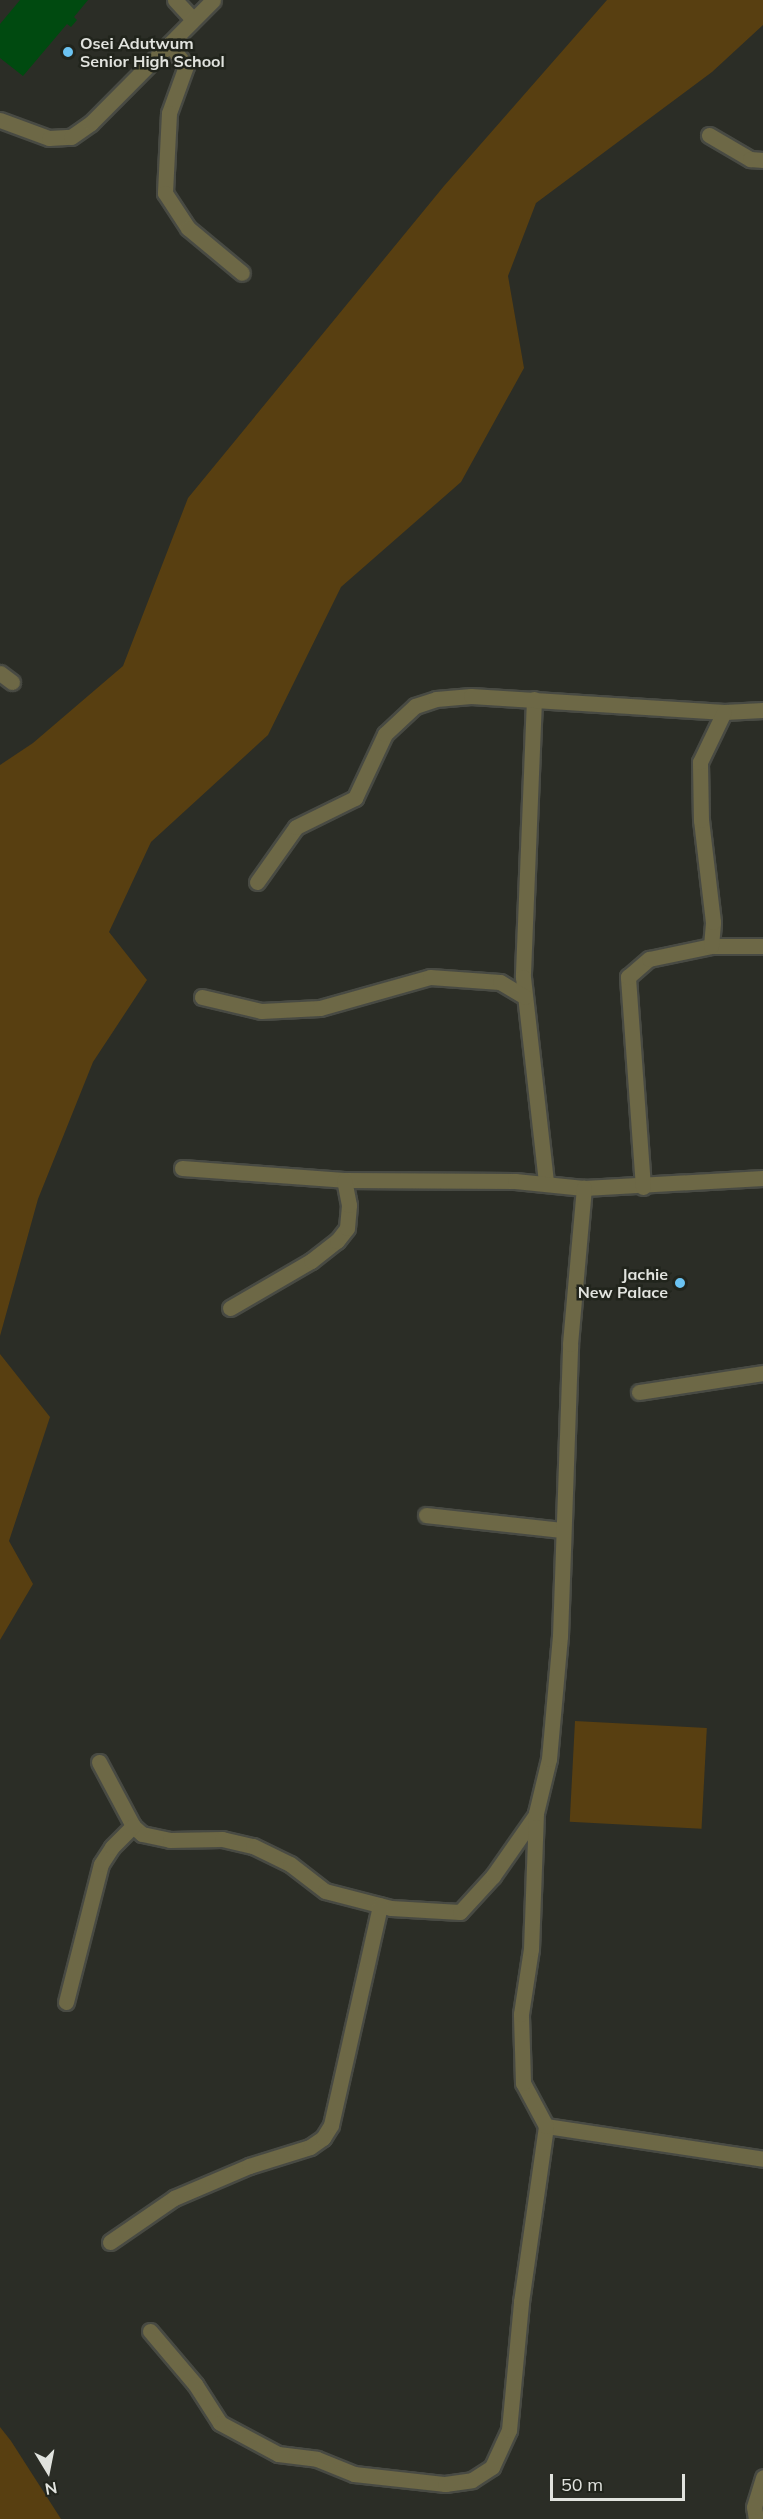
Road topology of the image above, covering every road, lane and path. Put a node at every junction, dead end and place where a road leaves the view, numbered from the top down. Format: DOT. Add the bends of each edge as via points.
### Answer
graph roads {
  1 [pos="175,0"];
  2 [pos="213,0"];
  3 [pos="193,19"];
  4 [pos="171,46"];
  5 [pos="0,120"];
  6 [pos="709,135"];
  7 [pos="763,160"];
  8 [pos="242,273"];
  9 [pos="534,699"];
  10 [pos="763,710"];
  11 [pos="724,712"];
  12 [pos="257,882"];
  13 [pos="763,945"];
  14 [pos="711,946"];
  15 [pos="202,997"];
  16 [pos="525,997"];
  17 [pos="182,1168"];
  18 [pos="763,1178"];
  19 [pos="344,1180"];
  20 [pos="546,1183"];
  21 [pos="643,1187"];
  22 [pos="584,1188"];
  23 [pos="230,1308"];
  24 [pos="763,1373"];
  25 [pos="639,1392"];
  26 [pos="426,1515"];
  27 [pos="561,1530"];
  28 [pos="99,1762"];
  29 [pos="536,1813"];
  30 [pos="133,1826"];
  31 [pos="380,1905"];
  32 [pos="66,2002"];
  33 [pos="546,2126"];
  34 [pos="763,2159"];
  35 [pos="110,2242"];
  36 [pos="150,2331"];
  37 [pos="763,2477"];
  38 [pos="756,2519"];
  1 -- 3 [label="street"];
  2 -- 3 [label="street"];
  3 -- 4 [label="street"];
  4 -- 5 [label="street" via="71,137 49,138"];
  4 -- 8 [label="street" via="186,66 169,113 165,192 188,228"];
  6 -- 7 [label="street" via="750,159"];
  9 -- 11 [label="street"];
  9 -- 12 [label="street" via="453,696 415,706 385,734 355,798 296,828"];
  9 -- 16 [label="street" via="523,908"];
  10 -- 11 [label="street"];
  11 -- 14 [label="street" via="700,762 701,820 713,922"];
  13 -- 14 [label="street"];
  14 -- 21 [label="street" via="649,959 628,977"];
  15 -- 16 [label="street" via="261,1011 320,1008 430,977 500,982"];
  16 -- 20 [label="street"];
  17 -- 19 [label="street"];
  18 -- 21 [label="street"];
  19 -- 20 [label="street"];
  19 -- 23 [label="street" via="348,1228 337,1241 312,1261"];
  20 -- 22 [label="street"];
  21 -- 22 [label="street"];
  22 -- 27 [label="street" via="570,1344"];
  24 -- 25 [label="street"];
  26 -- 27 [label="street"];
  27 -- 29 [label="street" via="560,1636 549,1760"];
  28 -- 30 [label="street"];
  29 -- 31 [label="street" via="494,1876 460,1911 451,1914"];
  29 -- 33 [label="street" via="531,1949 521,2014 522,2069 530,2100"];
  30 -- 31 [label="street" via="142,1834 170,1840 222,1839 254,1846 290,1864 325,1891"];
  30 -- 32 [label="street" via="101,1864"];
  31 -- 35 [label="street" via="331,2125 323,2138 310,2147 249,2166 174,2198"];
  33 -- 34 [label="street"];
  33 -- 36 [label="street" via="521,2302 509,2430 492,2467 472,2480 445,2484 418,2479 388,2480 354,2474 317,2459 269,2452 220,2423 195,2384"];
  37 -- 38 [label="street" via="754,2507"];
}
